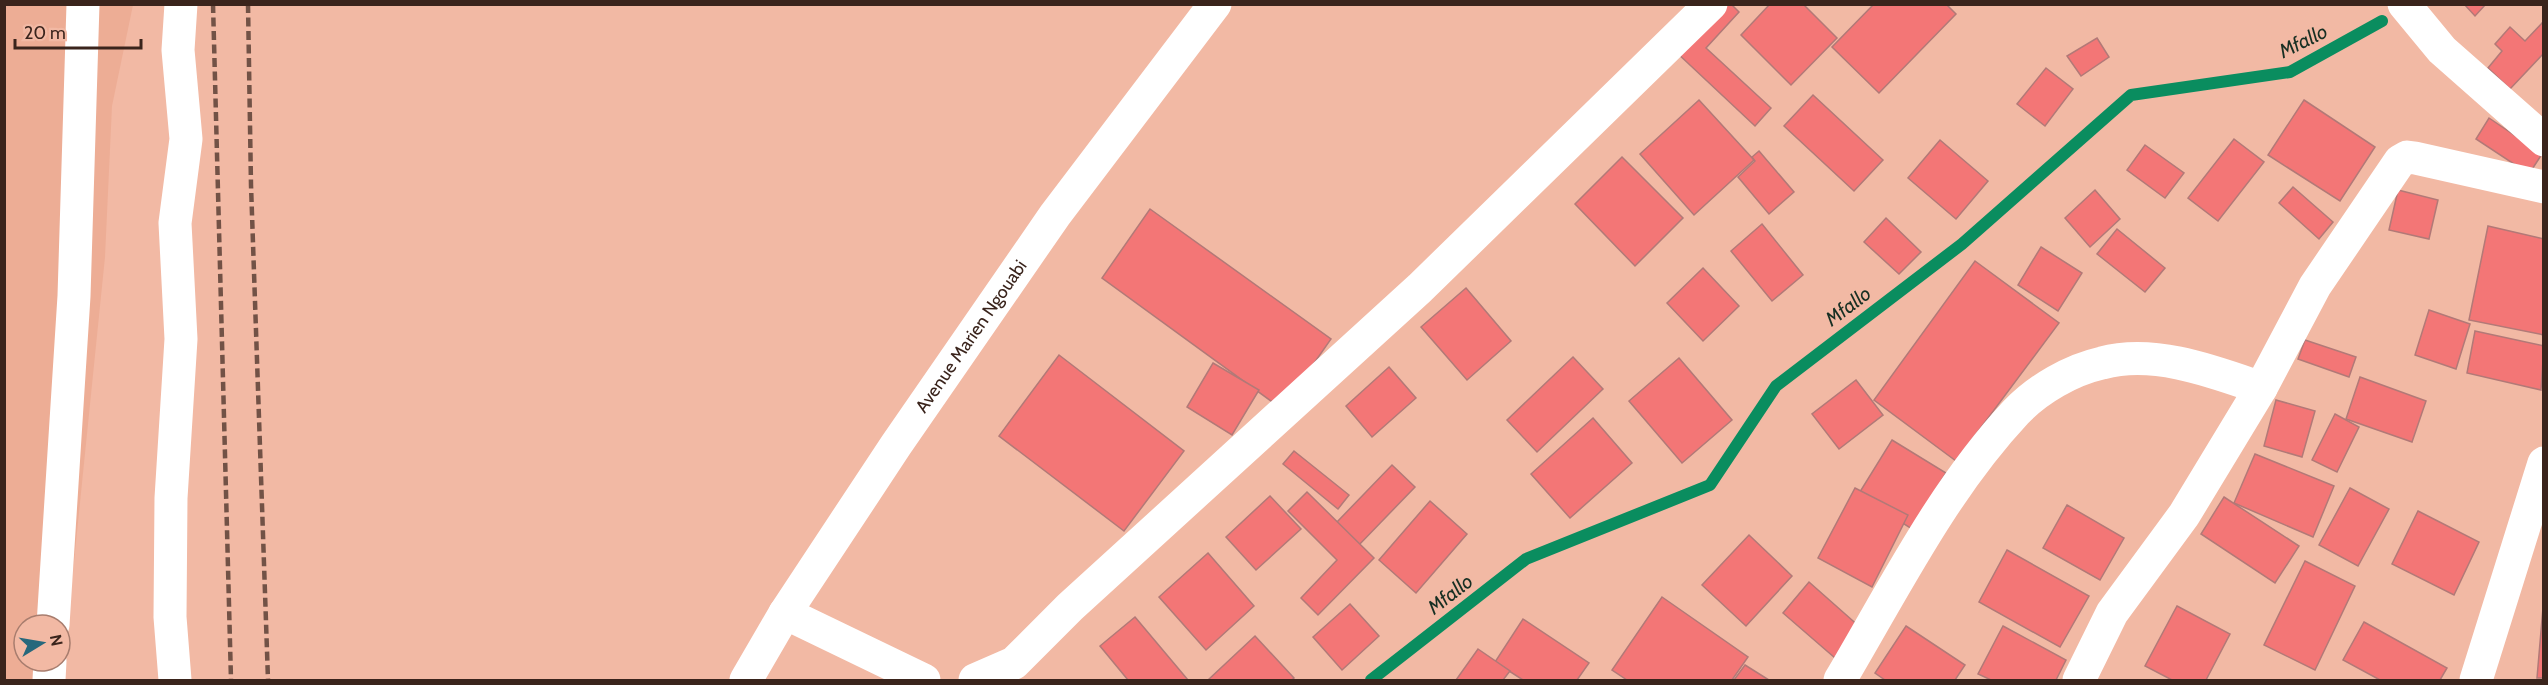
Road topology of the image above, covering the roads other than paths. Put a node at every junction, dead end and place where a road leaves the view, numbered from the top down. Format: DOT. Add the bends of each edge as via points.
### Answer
graph roads {
  1 [pos="83,4"];
  2 [pos="182,4"];
  3 [pos="1215,4"];
  4 [pos="1711,4"];
  5 [pos="2404,4"];
  6 [pos="2544,140"];
  7 [pos="2544,187"];
  8 [pos="2261,388"];
  9 [pos="2544,463"];
  10 [pos="54,613"];
  11 [pos="785,613"];
  12 [pos="175,681"];
  13 [pos="746,681"];
  14 [pos="924,681"];
  15 [pos="975,681"];
  16 [pos="1840,681"];
  17 [pos="2079,681"];
  18 [pos="2476,681"];
  1 -- 10 [label="street" via="74,296"];
  2 -- 12 [label="street" via="178,50 186,139 175,223 181,339 171,498 170,617"];
  3 -- 11 [label="street, Avenue Marien Ngouabi" via="1055,215"];
  4 -- 15 [label="street" via="1420,288 1070,607 1014,663"];
  5 -- 6 [label="street" via="2442,50"];
  7 -- 8 [label="street" via="2415,158 2400,161 2315,286"];
  8 -- 16 [label="street" via="2153,359 2103,362 2056,381 2017,411 1948,498"];
  8 -- 17 [label="street" via="2184,515 2112,613"];
  9 -- 18 [label="street"];
  11 -- 13 [label="street, Avenue Marien Ngouabi"];
  11 -- 14 [label="street"];
}
